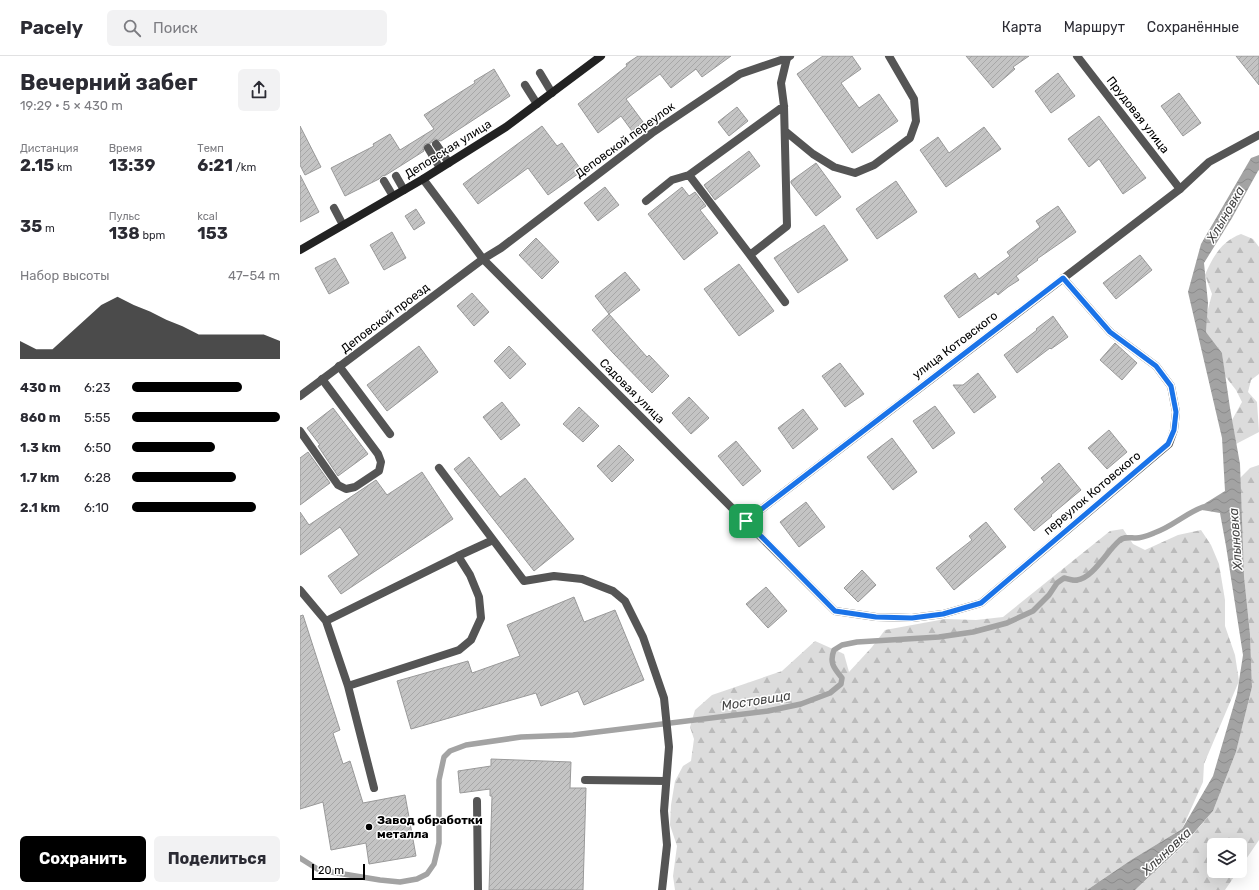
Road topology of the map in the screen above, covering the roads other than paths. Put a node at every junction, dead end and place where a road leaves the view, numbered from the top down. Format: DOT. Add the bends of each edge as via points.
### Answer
graph roads {
  1 [pos="601,56"];
  2 [pos="889,56"];
  3 [pos="1077,56"];
  4 [pos="788,57"];
  5 [pos="540,73"];
  6 [pos="525,85"];
  7 [pos="552,93"];
  8 [pos="537,104"];
  9 [pos="784,106"];
  10 [pos="785,131"];
  11 [pos="1259,135"];
  12 [pos="448,163"];
  13 [pos="440,168"];
  14 [pos="689,175"];
  15 [pos="396,176"];
  16 [pos="423,180"];
  17 [pos="384,181"];
  18 [pos="1180,189"];
  19 [pos="404,190"];
  20 [pos="393,196"];
  21 [pos="646,201"];
  22 [pos="334,208"];
  23 [pos="343,225"];
  24 [pos="300,250"];
  25 [pos="750,255"];
  26 [pos="484,259"];
  27 [pos="1063,278"];
  28 [pos="785,302"];
  29 [pos="339,366"];
  30 [pos="322,379"];
  31 [pos="300,396"];
  32 [pos="300,431"];
  33 [pos="390,434"];
  34 [pos="440,468"];
  35 [pos="746,521"];
  36 [pos="493,540"];
  37 [pos="458,556"];
  38 [pos="300,590"];
  39 [pos="835,611"];
  40 [pos="326,621"];
  41 [pos="348,686"];
  42 [pos="585,780"];
  43 [pos="666,781"];
  44 [pos="374,788"];
  45 [pos="477,802"];
  46 [pos="478,890"];
  47 [pos="662,890"];
  1 -- 7 [label="main road, Деповская улица"];
  2 -- 10 [label="street" via="914,98 916,121 910,138 874,165 855,173 834,167"];
  3 -- 18 [label="street, Прудовая улица"];
  4 -- 9 [label="street" via="781,83"];
  4 -- 26 [label="street, Деповской переулок" via="740,74 652,133"];
  5 -- 7 [label="street"];
  6 -- 8 [label="street"];
  7 -- 8 [label="main road, Деповская улица"];
  8 -- 12 [label="main road, Деповская улица" via="506,127"];
  9 -- 10 [label="street"];
  9 -- 14 [label="street"];
  10 -- 25 [label="street" via="787,226"];
  11 -- 18 [label="street, улица Котовского" via="1209,162"];
  12 -- 13 [label="main road, Деповская улица"];
  12 -- 13 [label="street" via="432,146"];
  13 -- 16 [label="main road, Деповская улица"];
  14 -- 21 [label="street" via="672,180"];
  14 -- 25 [label="street"];
  15 -- 19 [label="street"];
  16 -- 19 [label="main road, Деповская улица"];
  16 -- 26 [label="street, Садовая улица"];
  17 -- 20 [label="street"];
  18 -- 27 [label="street, улица Котовского"];
  19 -- 20 [label="main road, Деповская улица"];
  20 -- 23 [label="main road, Деповская улица"];
  22 -- 23 [label="street"];
  23 -- 24 [label="main road, Деповская улица"];
  25 -- 28 [label="street"];
  26 -- 29 [label="street, Деповской проезд"];
  26 -- 35 [label="street, Садовая улица"];
  27 -- 35 [label="street, улица Котовского"];
  27 -- 39 [label="street, переулок Котовского" via="1110,332 1156,366 1171,386 1176,412 1174,430 1168,444 981,603 943,614 912,618 876,617"];
  29 -- 30 [label="street, Деповской проезд"];
  29 -- 33 [label="street"];
  30 -- 31 [label="street, Деповской проезд"];
  30 -- 32 [label="street" via="378,454 381,462 378,470 355,487 346,489 338,485"];
  34 -- 36 [label="street"];
  35 -- 39 [label="street, Садовая улица"];
  36 -- 37 [label="street"];
  36 -- 43 [label="street" via="524,581 554,576 582,579 613,591 625,601 643,638 664,698 669,747"];
  37 -- 40 [label="street"];
  37 -- 41 [label="street" via="470,575 479,597 481,618 471,640 459,650"];
  38 -- 40 [label="street"];
  40 -- 41 [label="street"];
  41 -- 44 [label="street"];
  42 -- 43 [label="street"];
  43 -- 47 [label="street" via="664,811 667,845"];
  45 -- 46 [label="street"];
}
